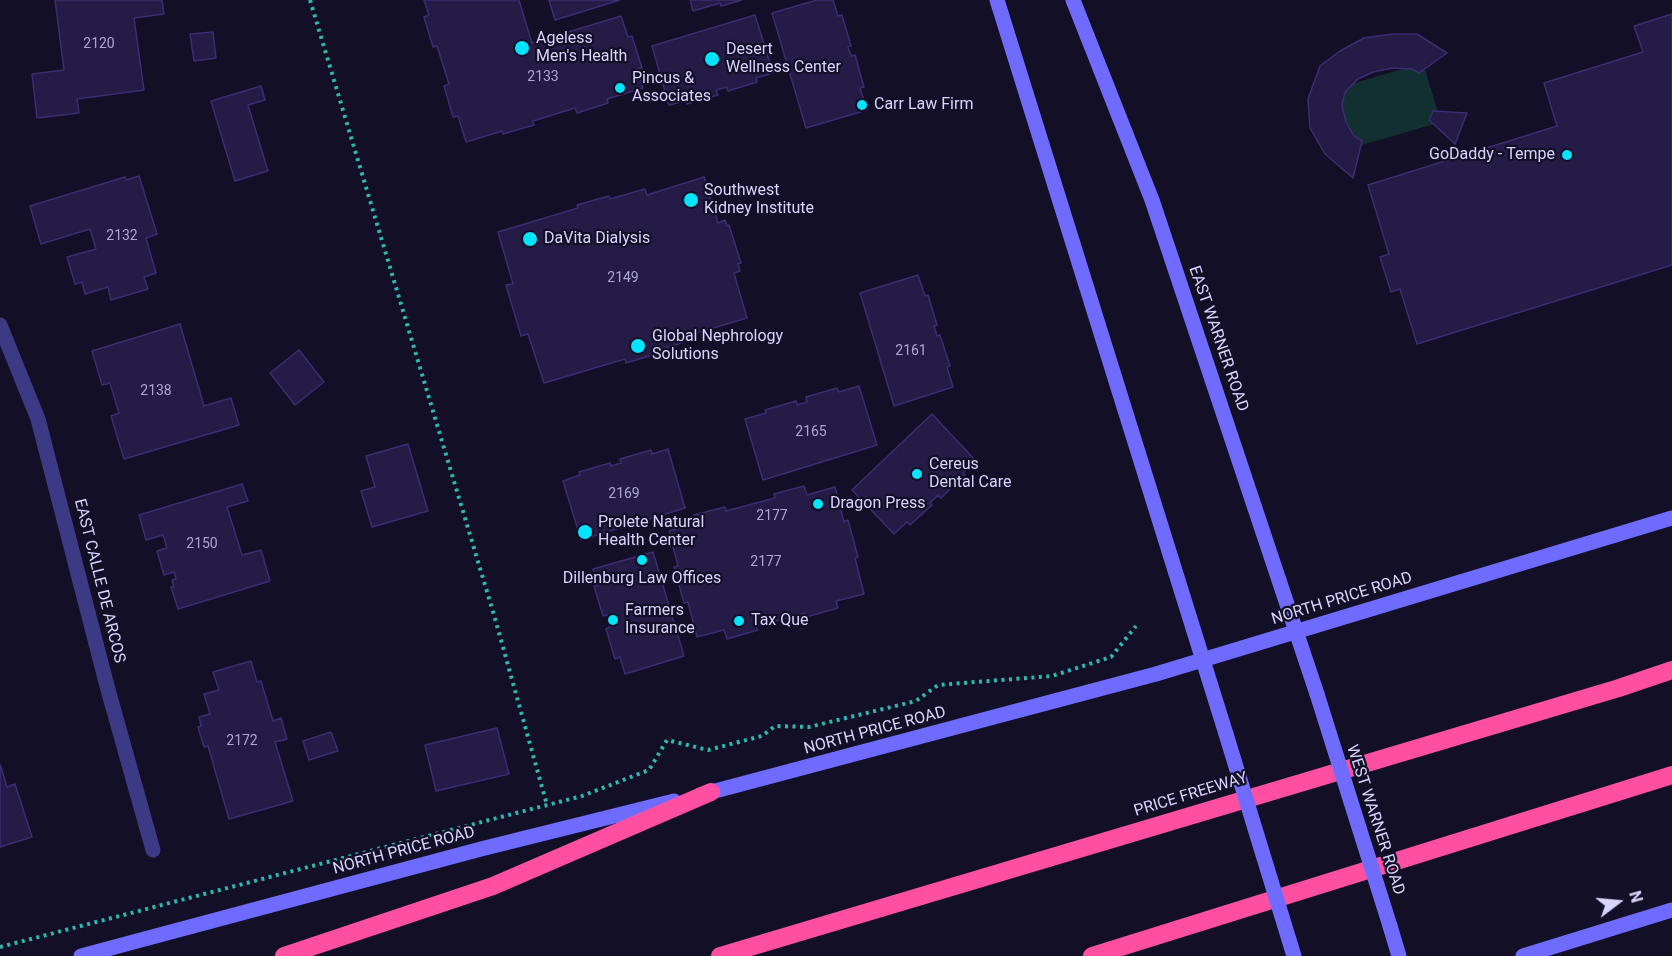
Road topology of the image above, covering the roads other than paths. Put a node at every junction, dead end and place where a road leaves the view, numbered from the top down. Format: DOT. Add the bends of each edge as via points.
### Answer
graph roads {
  1 [pos="997,0"];
  2 [pos="1073,0"];
  3 [pos="0,325"];
  4 [pos="1672,518"];
  5 [pos="1297,633"];
  6 [pos="1203,659"];
  7 [pos="1672,670"];
  8 [pos="1317,694"];
  9 [pos="1672,775"];
  10 [pos="711,792"];
  11 [pos="153,850"];
  12 [pos="1672,910"];
  13 [pos="81,956"];
  14 [pos="284,956"];
  15 [pos="720,956"];
  16 [pos="1092,956"];
  17 [pos="1294,956"];
  18 [pos="1399,956"];
  19 [pos="1523,956"];
  1 -- 6 [label="main road"];
  2 -- 5 [label="main road, EAST WARNER ROAD" via="1152,200"];
  3 -- 11 [label="street, EAST CALLE DE ARCOS" via="39,419"];
  4 -- 5 [label="main road, NORTH PRICE ROAD"];
  5 -- 6 [label="main road, NORTH PRICE ROAD"];
  5 -- 8 [label="main road, EAST WARNER ROAD"];
  6 -- 10 [label="main road, NORTH PRICE ROAD"];
  6 -- 17 [label="main road, bridge"];
  7 -- 15 [label="highway, PRICE FREEWAY"];
  8 -- 18 [label="main road, WEST WARNER ROAD, bridge"];
  9 -- 16 [label="highway"];
  10 -- 13 [label="main road, NORTH PRICE ROAD"];
  10 -- 14 [label="highway" via="493,886"];
  12 -- 19 [label="main road"];
}
